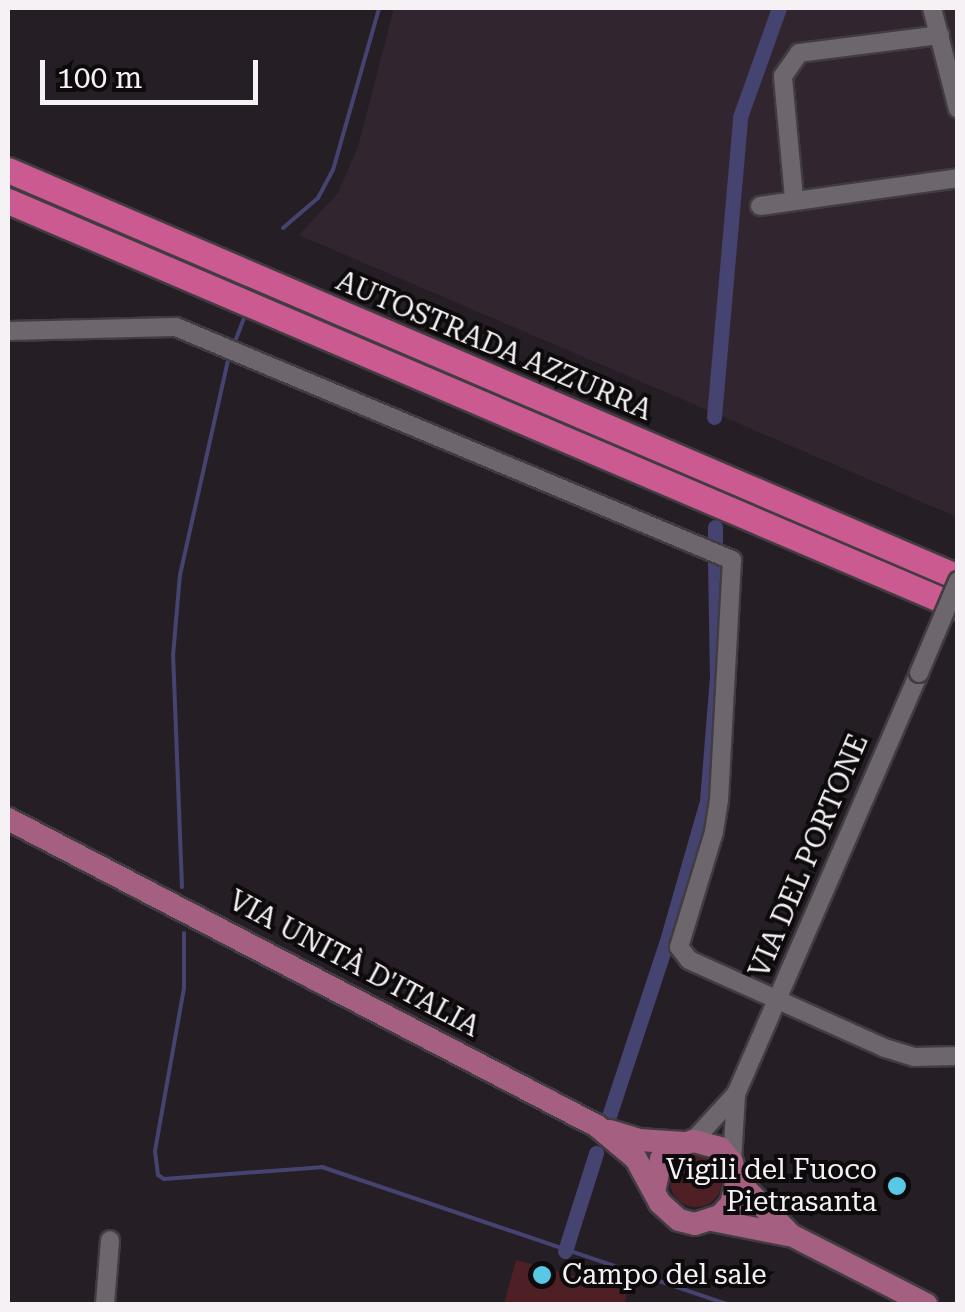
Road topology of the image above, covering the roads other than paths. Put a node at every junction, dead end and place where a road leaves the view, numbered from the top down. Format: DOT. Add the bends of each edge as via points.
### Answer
graph roads {
  1 [pos="932,8"];
  2 [pos="940,36"];
  3 [pos="958,109"];
  4 [pos="8,170"];
  5 [pos="958,178"];
  6 [pos="794,198"];
  7 [pos="8,201"];
  8 [pos="760,206"];
  9 [pos="8,332"];
  10 [pos="958,579"];
  11 [pos="958,607"];
  12 [pos="8,819"];
  13 [pos="777,998"];
  14 [pos="958,1056"];
  15 [pos="736,1094"];
  16 [pos="597,1126"];
  17 [pos="688,1142"];
  18 [pos="735,1171"];
  19 [pos="654,1186"];
  20 [pos="712,1220"];
  21 [pos="792,1236"];
  22 [pos="110,1240"];
  23 [pos="104,1304"];
  24 [pos="926,1304"];
  1 -- 2 [label="street"];
  2 -- 3 [label="street"];
  2 -- 6 [label="street" via="799,53 784,76"];
  4 -- 10 [label="highway, AUTOSTRADA AZZURRA"];
  5 -- 6 [label="street"];
  6 -- 8 [label="street"];
  7 -- 11 [label="highway, AUTOSTRADA AZZURRA"];
  9 -- 13 [label="street" via="176,326 732,560 719,800 679,947 688,960"];
  10 -- 13 [label="street, VIA DEL PORTONE, bridge"];
  12 -- 16 [label="main road, VIA UNITÀ D'ITALIA"];
  13 -- 14 [label="street" via="885,1048 914,1057"];
  13 -- 15 [label="street, VIA DEL PORTONE"];
  15 -- 17 [label="street, VIA DEL PORTONE"];
  15 -- 18 [label="street"];
  16 -- 17 [label="main road" via="639,1140"];
  16 -- 19 [label="main road, VIA UNITÀ D'ITALIA"];
  17 -- 18 [label="main road" via="712,1144"];
  17 -- 19 [label="main road" via="661,1160"];
  18 -- 20 [label="main road" via="731,1204"];
  18 -- 21 [label="main road"];
  19 -- 20 [label="main road" via="671,1216 696,1224"];
  20 -- 21 [label="main road"];
  21 -- 24 [label="main road"];
  22 -- 23 [label="street"];
}
